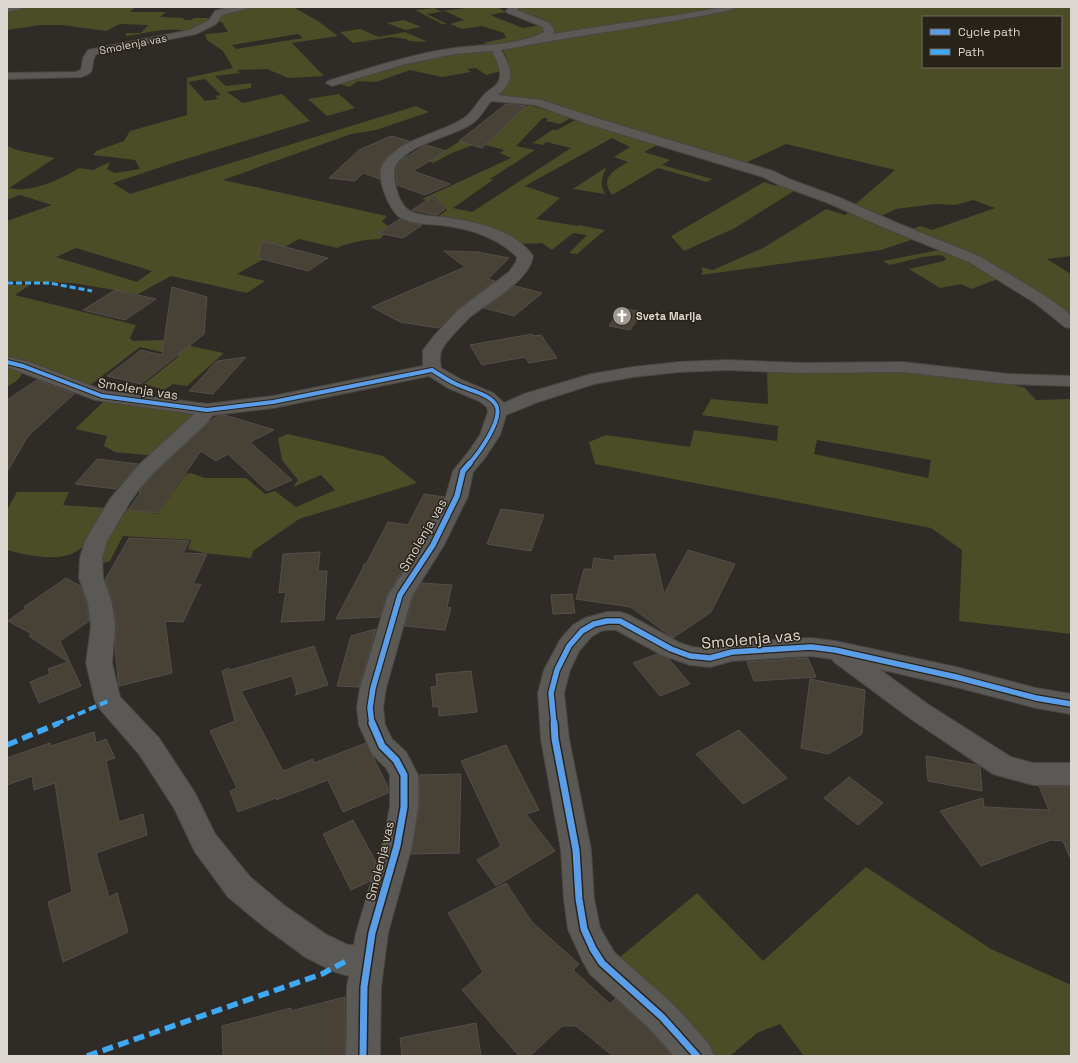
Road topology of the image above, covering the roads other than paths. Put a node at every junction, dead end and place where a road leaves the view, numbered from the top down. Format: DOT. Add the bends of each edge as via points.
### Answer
graph roads {
  1 [pos="18,7"];
  2 [pos="242,7"];
  3 [pos="515,7"];
  4 [pos="731,7"];
  5 [pos="7,9"];
  6 [pos="536,40"];
  7 [pos="495,48"];
  8 [pos="7,76"];
  9 [pos="332,82"];
  10 [pos="488,97"];
  11 [pos="1071,323"];
  12 [pos="7,362"];
  13 [pos="432,370"];
  14 [pos="1071,381"];
  15 [pos="207,410"];
  16 [pos="498,412"];
  17 [pos="835,650"];
  18 [pos="1071,704"];
  19 [pos="1071,774"];
  20 [pos="369,959"];
  21 [pos="363,1056"];
  22 [pos="697,1056"];
  1 -- 5 [label="street"];
  2 -- 8 [label="street, Smolenja vas" via="218,13 213,22 193,32 92,52 88,58 86,72 77,75"];
  3 -- 6 [label="street" via="511,11 546,25 549,29 550,33"];
  4 -- 6 [label="street" via="679,18"];
  6 -- 7 [label="street"];
  7 -- 9 [label="street" via="455,51 410,59"];
  7 -- 10 [label="street" via="504,66 505,79"];
  10 -- 11 [label="street" via="537,102 768,174 974,259 1041,300"];
  10 -- 13 [label="street" via="470,120 408,148 395,157 388,167 393,199 405,215 478,228 514,246 525,256 515,275 464,314 440,340 432,350"];
  12 -- 15 [label="street, Smolenja vas" via="102,396"];
  13 -- 15 [label="street, Smolenja vas" via="273,402"];
  13 -- 16 [label="street" via="455,384 486,397 496,405"];
  14 -- 16 [label="street" via="1008,379 903,367 687,367 591,379 531,398"];
  15 -- 20 [label="street" via="133,484 96,541 91,558 91,578 100,603 103,627 98,663 108,701 149,746 186,802 205,843 239,887 316,946 346,962"];
  16 -- 20 [label="street, Smolenja vas" via="490,435 463,470 457,496 433,545 400,595 373,688 370,708 372,725 382,746 396,760 404,775 404,808 397,846 372,933"];
  17 -- 18 [label="street, Smolenja vas"];
  17 -- 19 [label="street" via="920,712 1003,766 1033,774"];
  17 -- 22 [label="street, Smolenja vas" via="811,647 732,652 710,658 690,656 670,649 620,622 607,620 582,631 569,646 556,670 551,693 555,739 576,850 584,929 602,963 662,1017"];
  20 -- 21 [label="street, Smolenja vas" via="364,987"];
}
